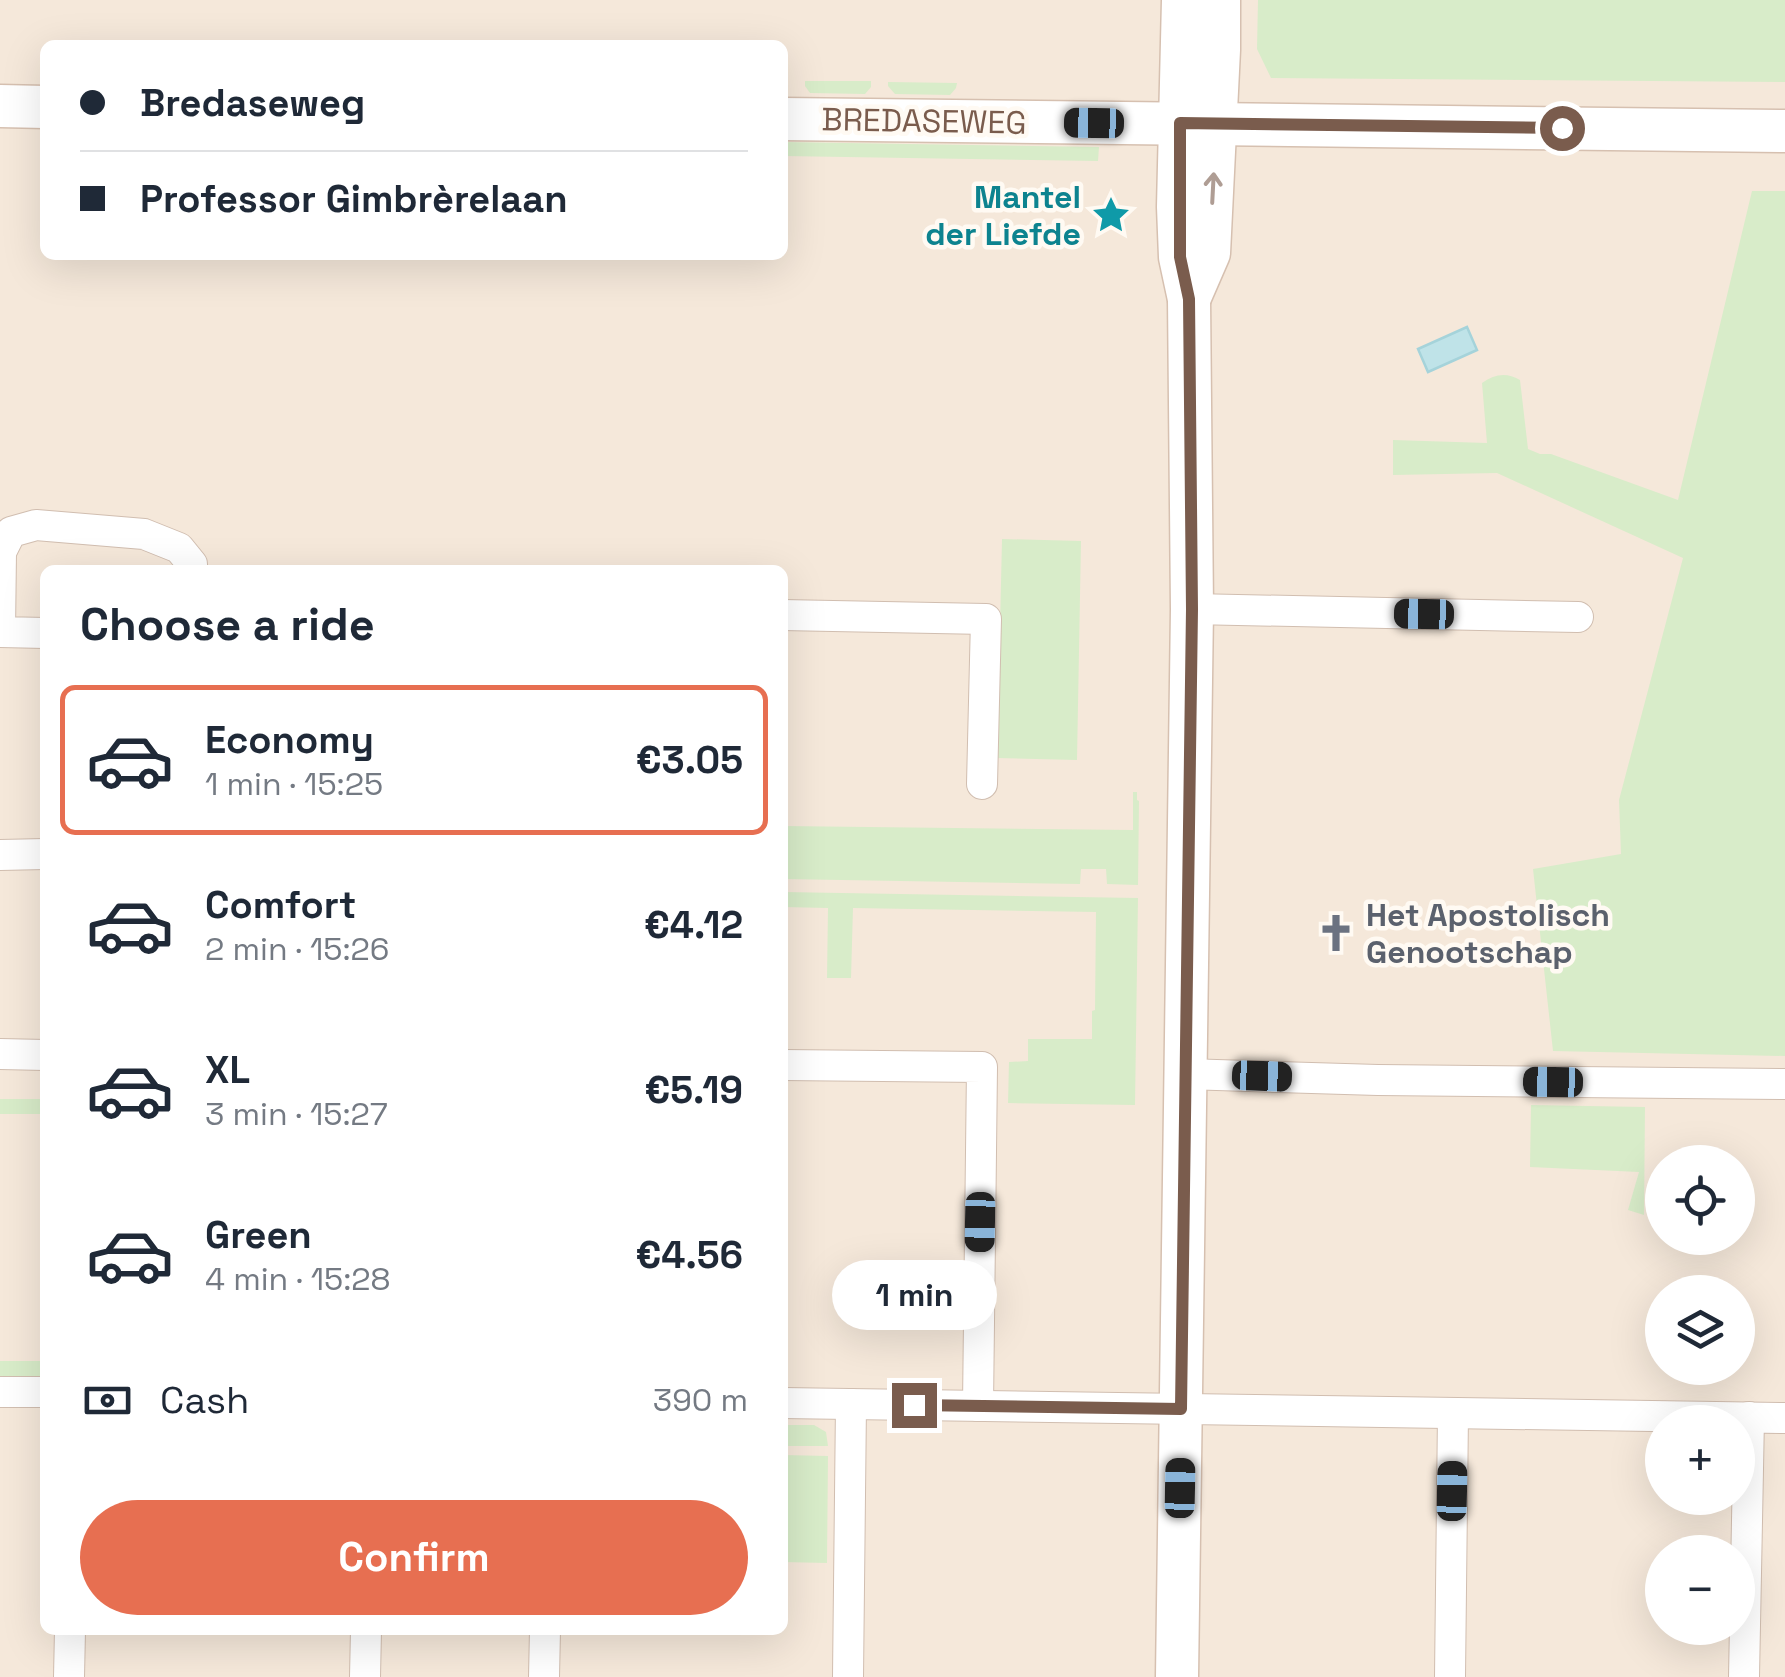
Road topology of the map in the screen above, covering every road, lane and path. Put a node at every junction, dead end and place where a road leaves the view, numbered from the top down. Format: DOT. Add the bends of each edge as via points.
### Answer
graph roads {
  1 [pos="1183,0"];
  2 [pos="1220,0"];
  3 [pos="0,106"];
  4 [pos="40,107"];
  5 [pos="788,119"];
  6 [pos="1198,123"];
  7 [pos="1785,131"];
  8 [pos="192,565"];
  9 [pos="1192,609"];
  10 [pos="788,615"];
  11 [pos="1578,616"];
  12 [pos="0,632"];
  13 [pos="40,633"];
  14 [pos="982,784"];
  15 [pos="40,854"];
  16 [pos="0,855"];
  17 [pos="0,1054"];
  18 [pos="40,1055"];
  19 [pos="788,1065"];
  20 [pos="1185,1074"];
  21 [pos="1785,1084"];
  22 [pos="0,1392"];
  23 [pos="40,1392"];
  24 [pos="788,1403"];
  25 [pos="851,1404"];
  26 [pos="978,1406"];
  27 [pos="1181,1409"];
  28 [pos="1453,1413"];
  29 [pos="1645,1416"];
  30 [pos="1755,1417"];
  31 [pos="1785,1418"];
  32 [pos="1747,1515"];
  33 [pos="70,1635"];
  34 [pos="366,1635"];
  35 [pos="545,1635"];
  36 [pos="69,1677"];
  37 [pos="365,1677"];
  38 [pos="544,1677"];
  39 [pos="848,1677"];
  40 [pos="1178,1677"];
  41 [pos="1450,1677"];
  42 [pos="1744,1677"];
  1 -- 6 [label="street"];
  2 -- 6 [label="street"];
  3 -- 4 [label="street"];
  5 -- 6 [label="street, BREDASEWEG"];
  6 -- 7 [label="street, BREDASEWEG"];
  6 -- 9 [label="street" via="1180,257 1189,299"];
  8 -- 12 [label="street" via="179,548 144,534 36,525 11,532 1,552"];
  9 -- 11 [label="street"];
  9 -- 20 [label="street"];
  10 -- 14 [label="street" via="986,619"];
  12 -- 13 [label="street"];
  15 -- 16 [label="street"];
  17 -- 18 [label="street"];
  19 -- 26 [label="street" via="982,1067"];
  20 -- 21 [label="street"];
  20 -- 27 [label="street"];
  22 -- 23 [label="street"];
  24 -- 25 [label="street"];
  25 -- 26 [label="street"];
  25 -- 39 [label="street"];
  26 -- 27 [label="street"];
  27 -- 28 [label="street"];
  27 -- 40 [label="street"];
  28 -- 29 [label="street"];
  28 -- 41 [label="street"];
  30 -- 31 [label="street"];
  32 -- 42 [label="street"];
  33 -- 36 [label="street"];
  34 -- 37 [label="street"];
  35 -- 38 [label="street"];
}
